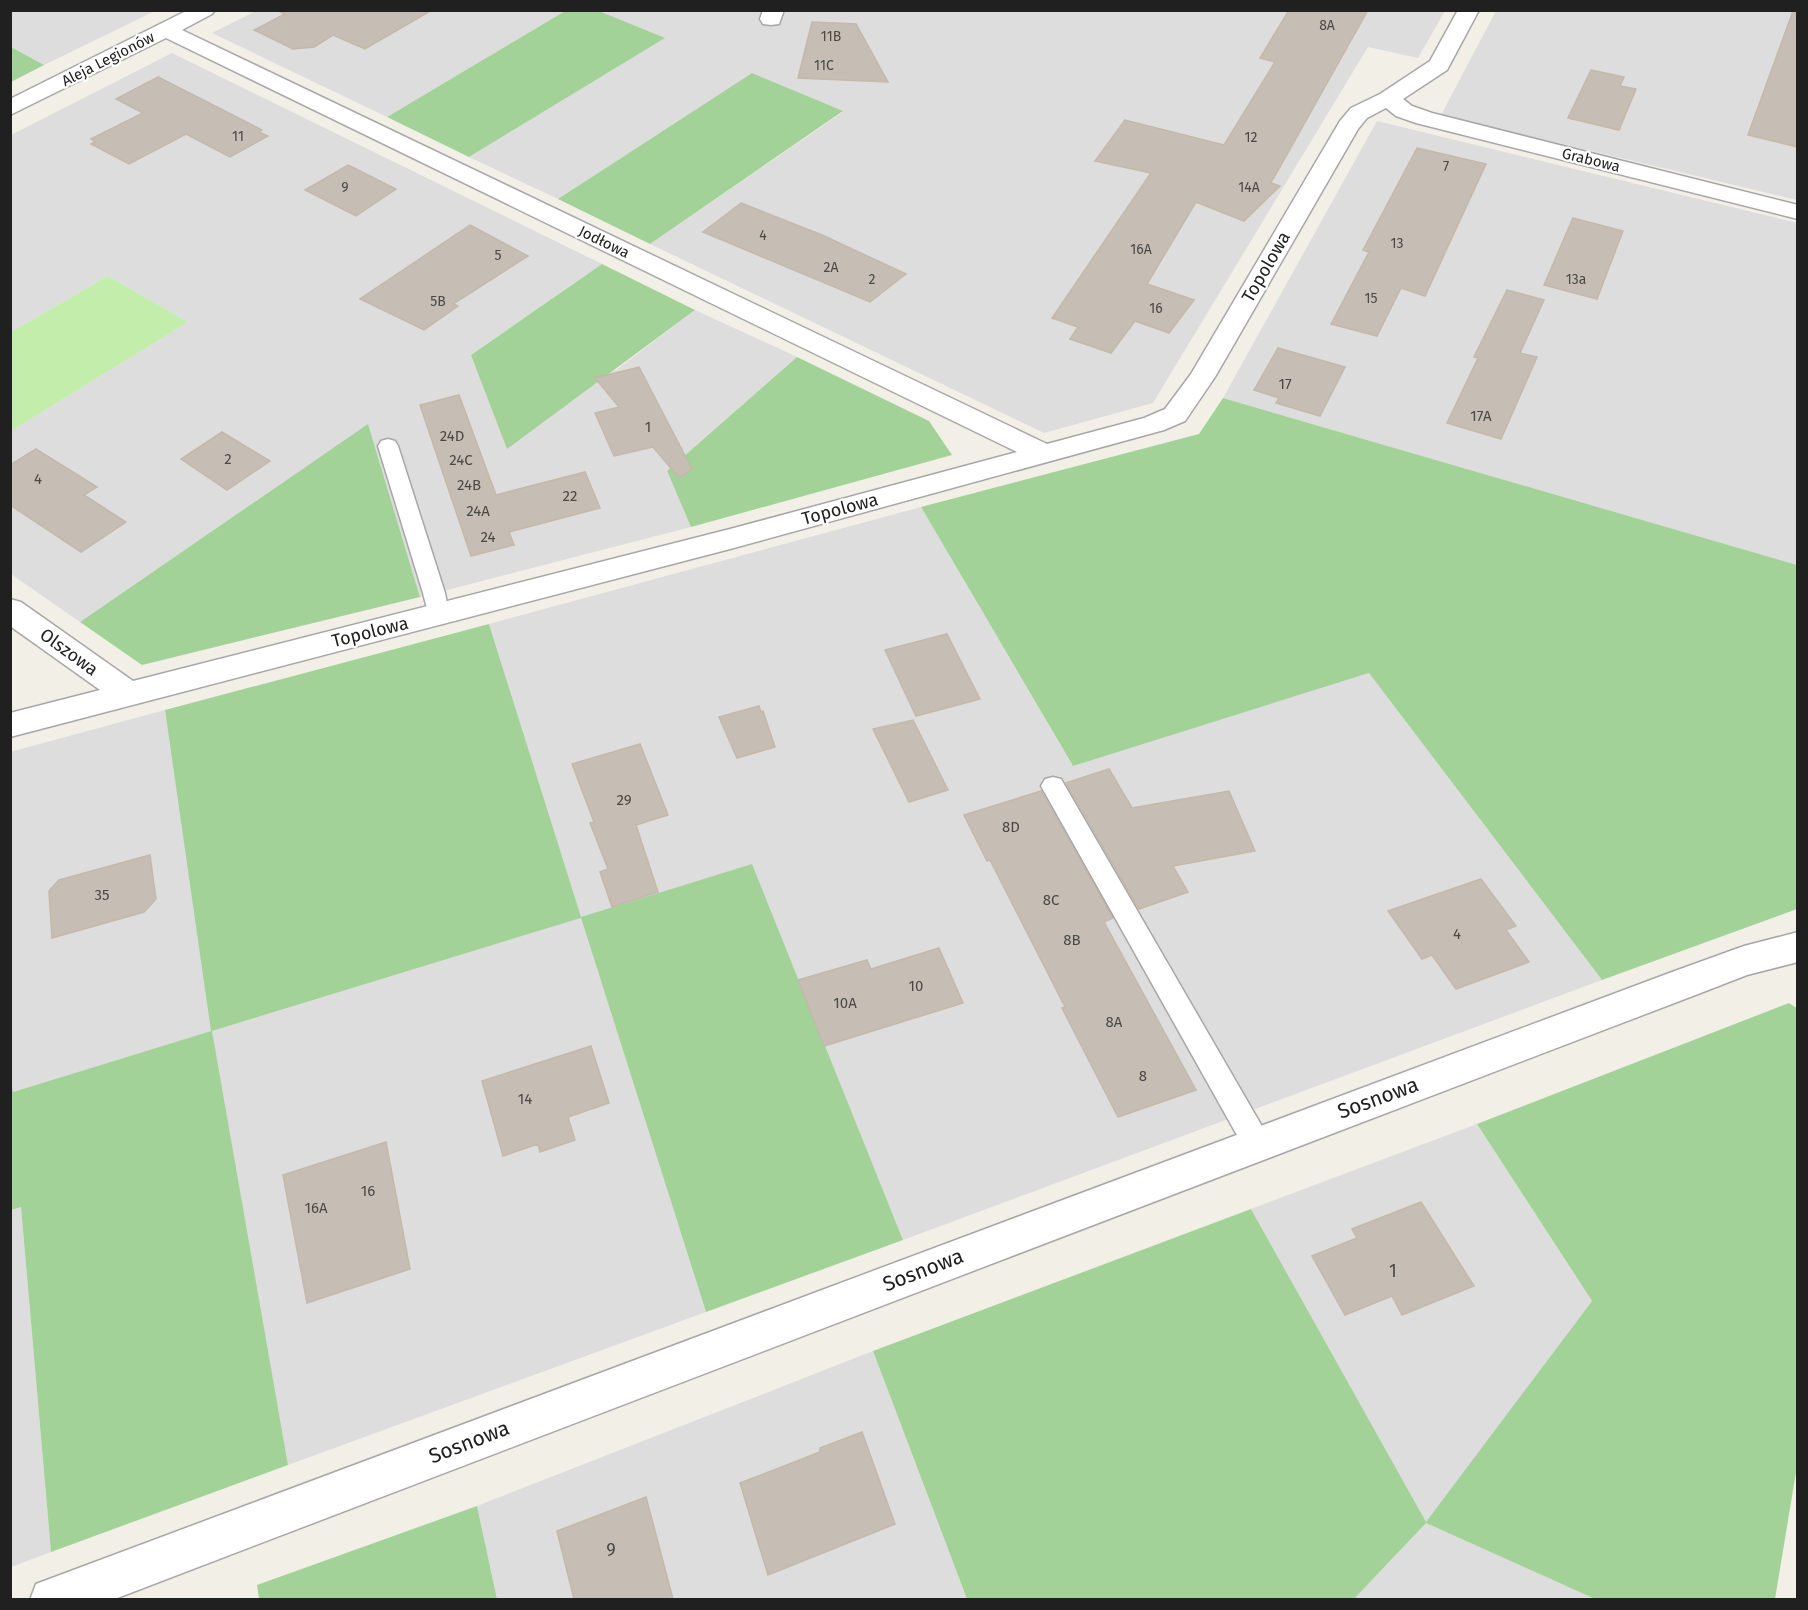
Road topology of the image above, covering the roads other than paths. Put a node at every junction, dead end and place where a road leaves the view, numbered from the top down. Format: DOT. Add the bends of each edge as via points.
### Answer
graph roads {
  1 [pos="205,10"];
  2 [pos="1469,10"];
  3 [pos="166,30"];
  4 [pos="1388,99"];
  5 [pos="10,108"];
  6 [pos="1797,212"];
  7 [pos="388,446"];
  8 [pos="1042,453"];
  9 [pos="10,610"];
  10 [pos="438,614"];
  11 [pos="128,694"];
  12 [pos="10,725"];
  13 [pos="1053,786"];
  14 [pos="1797,947"];
  15 [pos="1257,1144"];
  16 [pos="52,1599"];
  1 -- 3 [label="street, Aleja Legionów"];
  2 -- 4 [label="street, Topolowa" via="1439,66"];
  3 -- 5 [label="street, Aleja Legionów"];
  3 -- 8 [label="street, Jodłowa"];
  4 -- 6 [label="street, Grabowa" via="1404,111 1424,118"];
  4 -- 8 [label="street, Topolowa" via="1359,113 1348,126 1202,377 1174,415"];
  7 -- 10 [label="lane"];
  8 -- 10 [label="street, Topolowa"];
  9 -- 11 [label="street, Olszowa"];
  10 -- 11 [label="street, Topolowa"];
  11 -- 12 [label="street, Topolowa"];
  13 -- 15 [label="lane"];
  14 -- 15 [label="street, Sosnowa" via="1744,961"];
  15 -- 16 [label="street, Sosnowa"];
}
